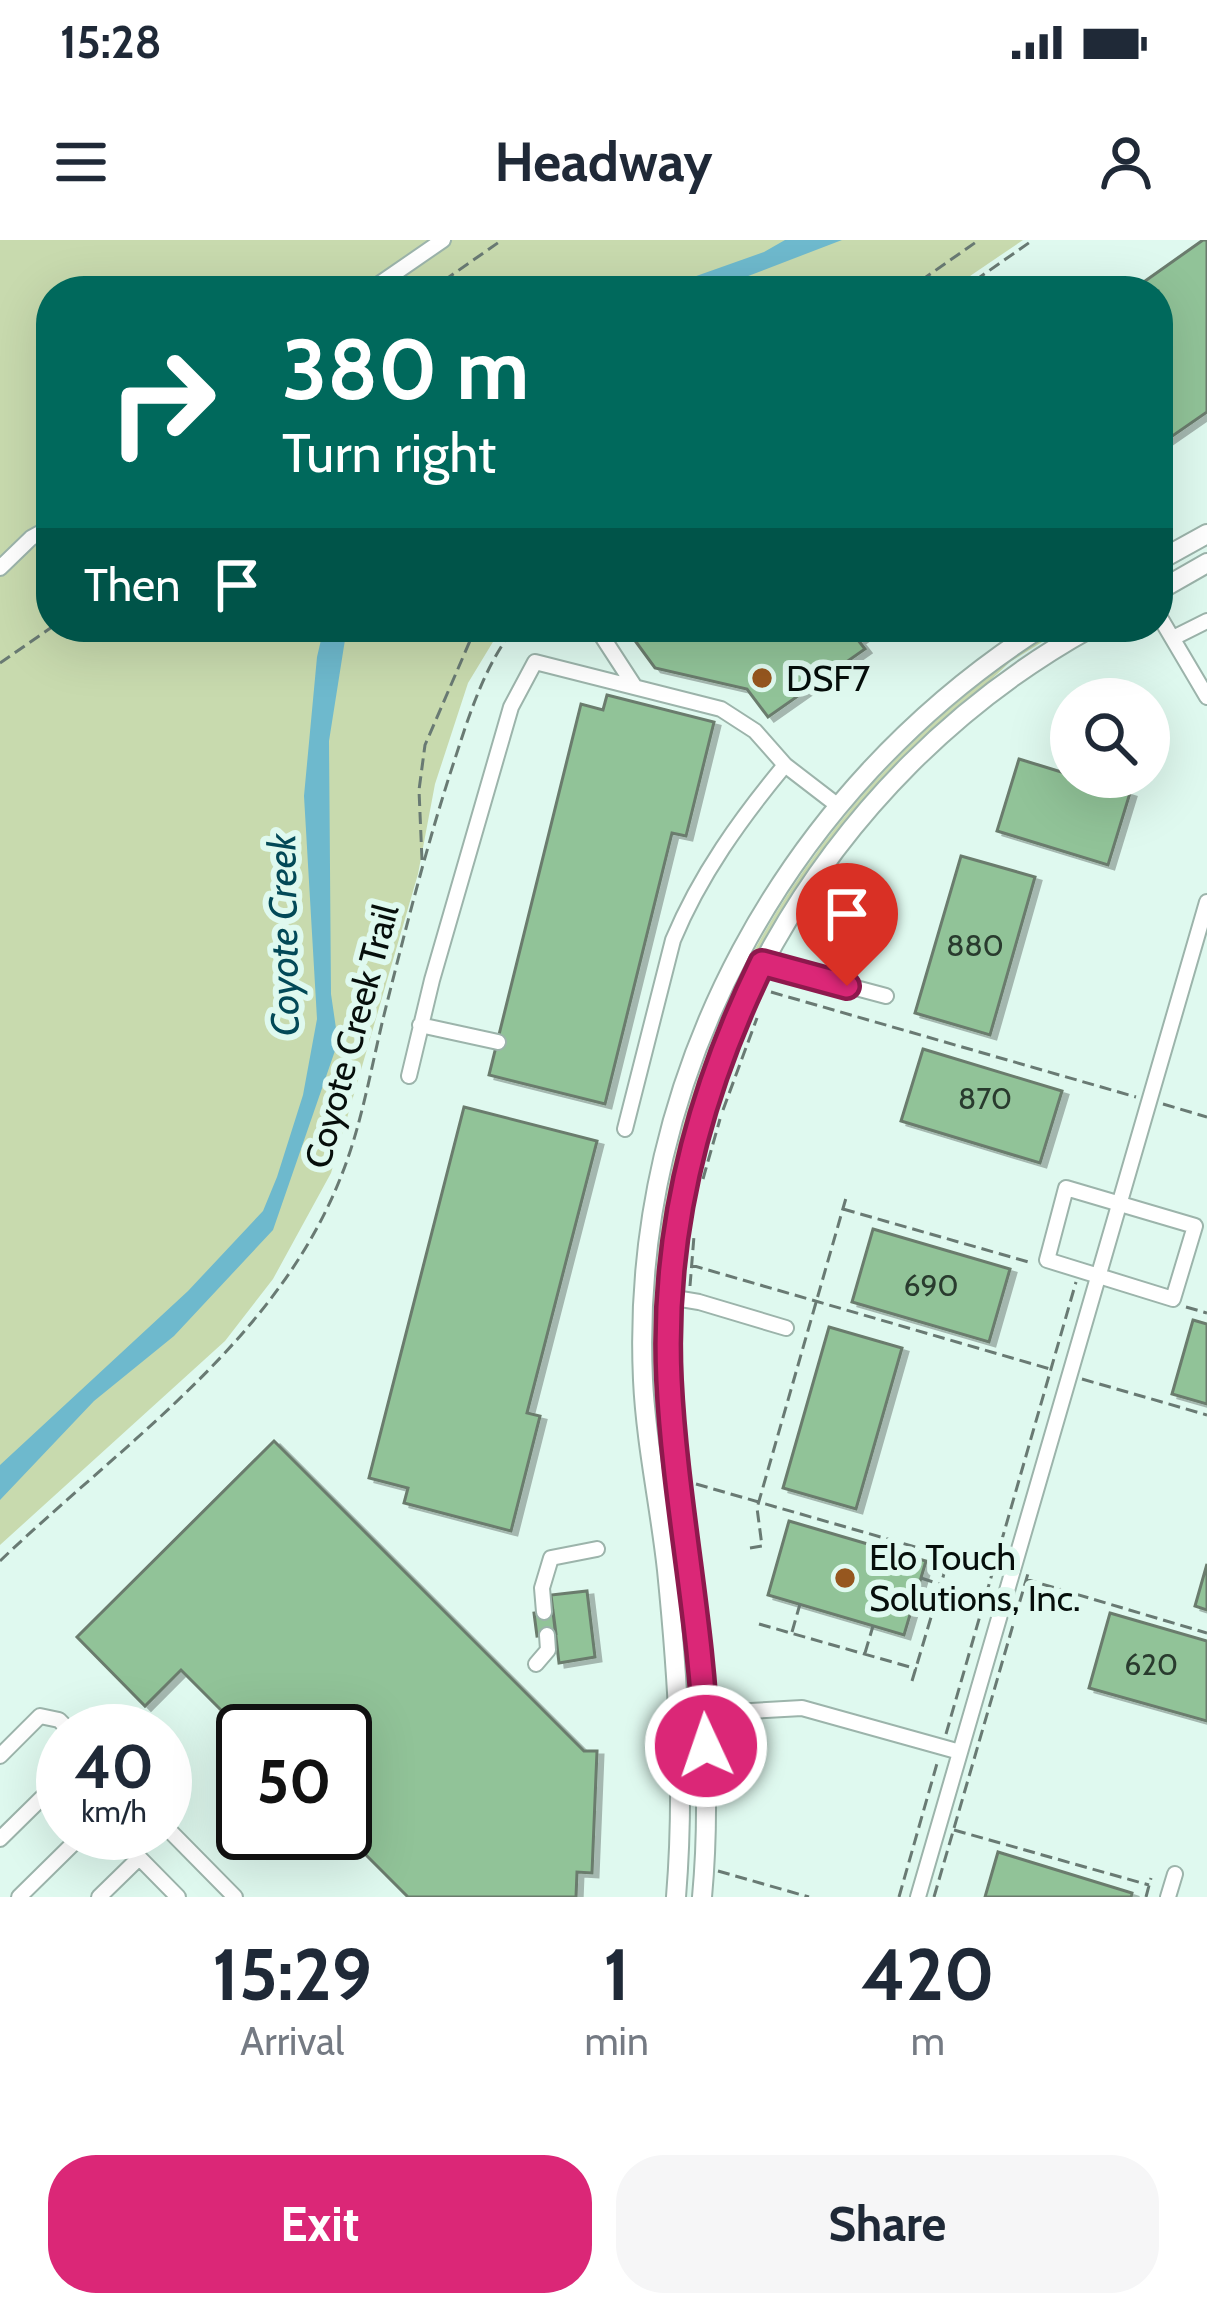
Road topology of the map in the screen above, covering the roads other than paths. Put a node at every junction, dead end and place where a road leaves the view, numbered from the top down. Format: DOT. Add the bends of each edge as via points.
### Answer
graph roads {
  1 [pos="443,240"];
  2 [pos="391,276"];
  3 [pos="1207,534"];
  4 [pos="36,536"];
  5 [pos="1173,553"];
  6 [pos="1207,563"];
  7 [pos="0,568"];
  8 [pos="1173,582"];
  9 [pos="1207,621"];
  10 [pos="1173,638"];
  11 [pos="606,642"];
  12 [pos="1022,642"];
  13 [pos="1069,642"];
  14 [pos="635,687"];
  15 [pos="1207,697"];
  16 [pos="785,764"];
  17 [pos="837,805"];
  18 [pos="1207,902"];
  19 [pos="770,966"];
  20 [pos="886,997"];
  21 [pos="421,1025"];
  22 [pos="498,1042"];
  23 [pos="409,1076"];
  24 [pos="625,1129"];
  25 [pos="1121,1204"];
  26 [pos="1099,1279"];
  27 [pos="679,1298"];
  28 [pos="786,1328"];
  29 [pos="597,1549"];
  30 [pos="544,1612"];
  31 [pos="547,1635"];
  32 [pos="536,1664"];
  33 [pos="705,1714"];
  34 [pos="679,1715"];
  35 [pos="36,1720"];
  36 [pos="960,1752"];
  37 [pos="0,1756"];
  38 [pos="36,1804"];
  39 [pos="0,1839"];
  40 [pos="192,1853"];
  41 [pos="57,1860"];
  42 [pos="138,1860"];
  43 [pos="142,1860"];
  44 [pos="1175,1874"];
  45 [pos="19,1897"];
  46 [pos="100,1897"];
  47 [pos="178,1897"];
  48 [pos="236,1897"];
  49 [pos="676,1897"];
  50 [pos="702,1897"];
  51 [pos="918,1897"];
  52 [pos="1168,1897"];
  1 -- 2 [label="lane"];
  3 -- 5 [label="main road"];
  4 -- 7 [label="lane"];
  6 -- 8 [label="main road"];
  9 -- 10 [label="lane"];
  10 -- 15 [label="lane"];
  11 -- 14 [label="lane"];
  12 -- 17 [label="main road" via="930,710"];
  13 -- 19 [label="main road" via="1002,685 896,777 835,848"];
  14 -- 16 [label="lane" via="721,709"];
  14 -- 21 [label="lane" via="535,662 512,707"];
  16 -- 17 [label="lane"];
  16 -- 24 [label="lane" via="721,849 683,917"];
  17 -- 34 [label="main road" via="761,911 715,1000 677,1102 653,1209 643,1378"];
  18 -- 25 [label="lane"];
  19 -- 20 [label="lane"];
  19 -- 27 [label="main road" via="719,1058 693,1144 678,1213"];
  21 -- 22 [label="lane"];
  21 -- 23 [label="lane"];
  25 -- 26 [label="lane"];
  25 -- 26 [label="lane" via="1066,1188 1047,1260"];
  25 -- 26 [label="lane" via="1195,1226 1173,1299"];
  26 -- 36 [label="lane" via="1019,1577"];
  27 -- 28 [label="lane"];
  27 -- 33 [label="main road" via="668,1377"];
  29 -- 30 [label="lane" via="553,1555"];
  31 -- 32 [label="lane" via="548,1650"];
  33 -- 34 [label="lane"];
  33 -- 36 [label="lane" via="802,1708"];
  33 -- 50 [label="main road"];
  34 -- 49 [label="main road"];
  35 -- 37 [label="lane"];
  36 -- 51 [label="lane"];
  38 -- 39 [label="lane"];
  40 -- 48 [label="lane"];
  41 -- 45 [label="lane"];
  42 -- 46 [label="lane"];
  43 -- 47 [label="lane"];
  44 -- 52 [label="lane"];
}
